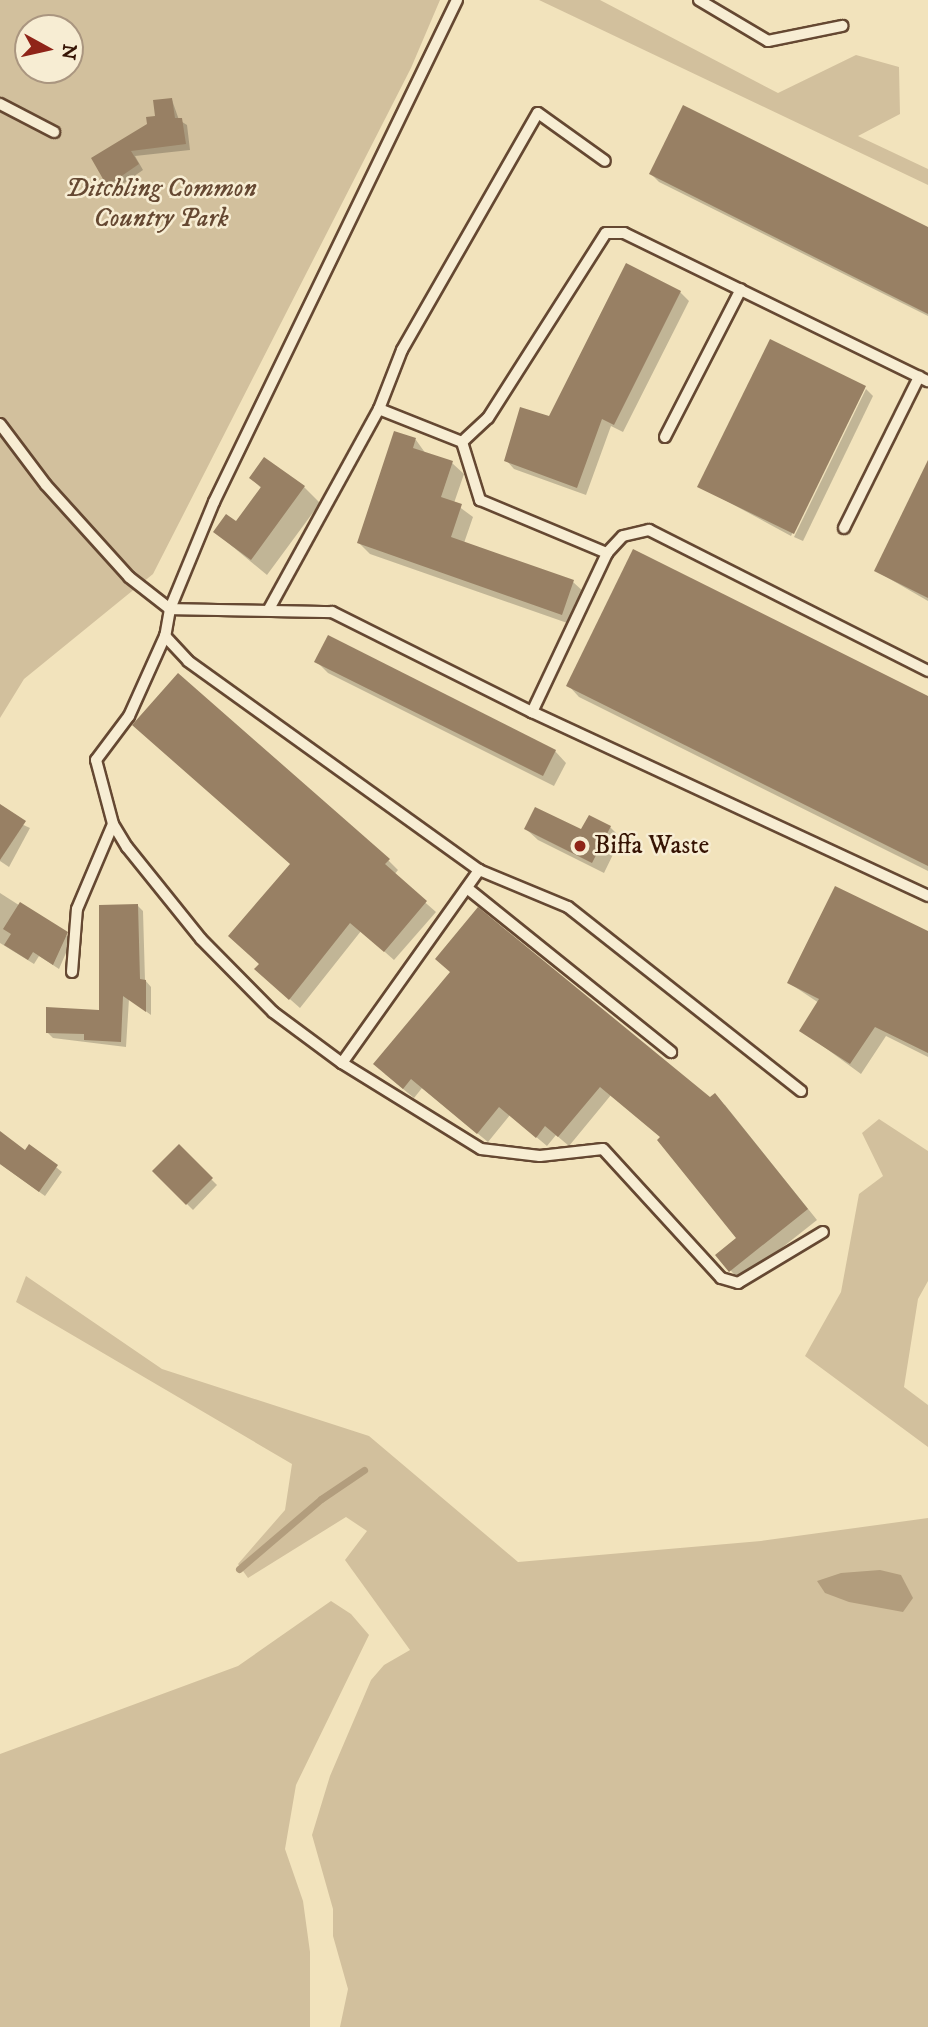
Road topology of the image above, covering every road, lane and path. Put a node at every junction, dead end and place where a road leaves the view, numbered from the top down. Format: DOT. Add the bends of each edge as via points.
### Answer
graph roads {
  1 [pos="457,0"];
  2 [pos="699,0"];
  3 [pos="842,26"];
  4 [pos="0,104"];
  5 [pos="54,132"];
  6 [pos="605,161"];
  7 [pos="741,289"];
  8 [pos="924,379"];
  9 [pos="379,409"];
  10 [pos="0,424"];
  11 [pos="665,437"];
  12 [pos="462,442"];
  13 [pos="844,528"];
  14 [pos="607,553"];
  15 [pos="170,609"];
  16 [pos="269,610"];
  17 [pos="165,636"];
  18 [pos="928,671"];
  19 [pos="532,712"];
  20 [pos="113,824"];
  21 [pos="479,870"];
  22 [pos="467,888"];
  23 [pos="928,896"];
  24 [pos="72,972"];
  25 [pos="671,1052"];
  26 [pos="342,1063"];
  27 [pos="802,1091"];
  28 [pos="823,1232"];
  1 -- 15 [label="lane" via="214,502"];
  2 -- 3 [label="lane" via="768,41"];
  4 -- 5 [label="lane"];
  6 -- 9 [label="lane" via="538,113 402,350"];
  7 -- 8 [label="lane"];
  7 -- 11 [label="lane"];
  7 -- 12 [label="lane" via="624,233 606,233 488,418"];
  8 -- 13 [label="lane"];
  9 -- 12 [label="lane"];
  9 -- 16 [label="lane"];
  10 -- 15 [label="lane" via="46,485 129,577"];
  12 -- 14 [label="lane" via="480,500"];
  14 -- 18 [label="lane" via="623,536 649,530"];
  14 -- 19 [label="lane"];
  15 -- 16 [label="lane"];
  15 -- 17 [label="lane"];
  16 -- 19 [label="lane" via="332,612"];
  17 -- 20 [label="lane" via="129,716 96,760"];
  17 -- 21 [label="lane" via="188,661"];
  19 -- 23 [label="lane"];
  20 -- 24 [label="lane" via="77,909"];
  20 -- 26 [label="lane" via="201,939 272,1012"];
  21 -- 22 [label="lane"];
  21 -- 27 [label="lane" via="568,907"];
  22 -- 25 [label="lane"];
  22 -- 26 [label="lane"];
  26 -- 28 [label="lane" via="481,1149 540,1156 603,1149 721,1278 737,1283"];
}
